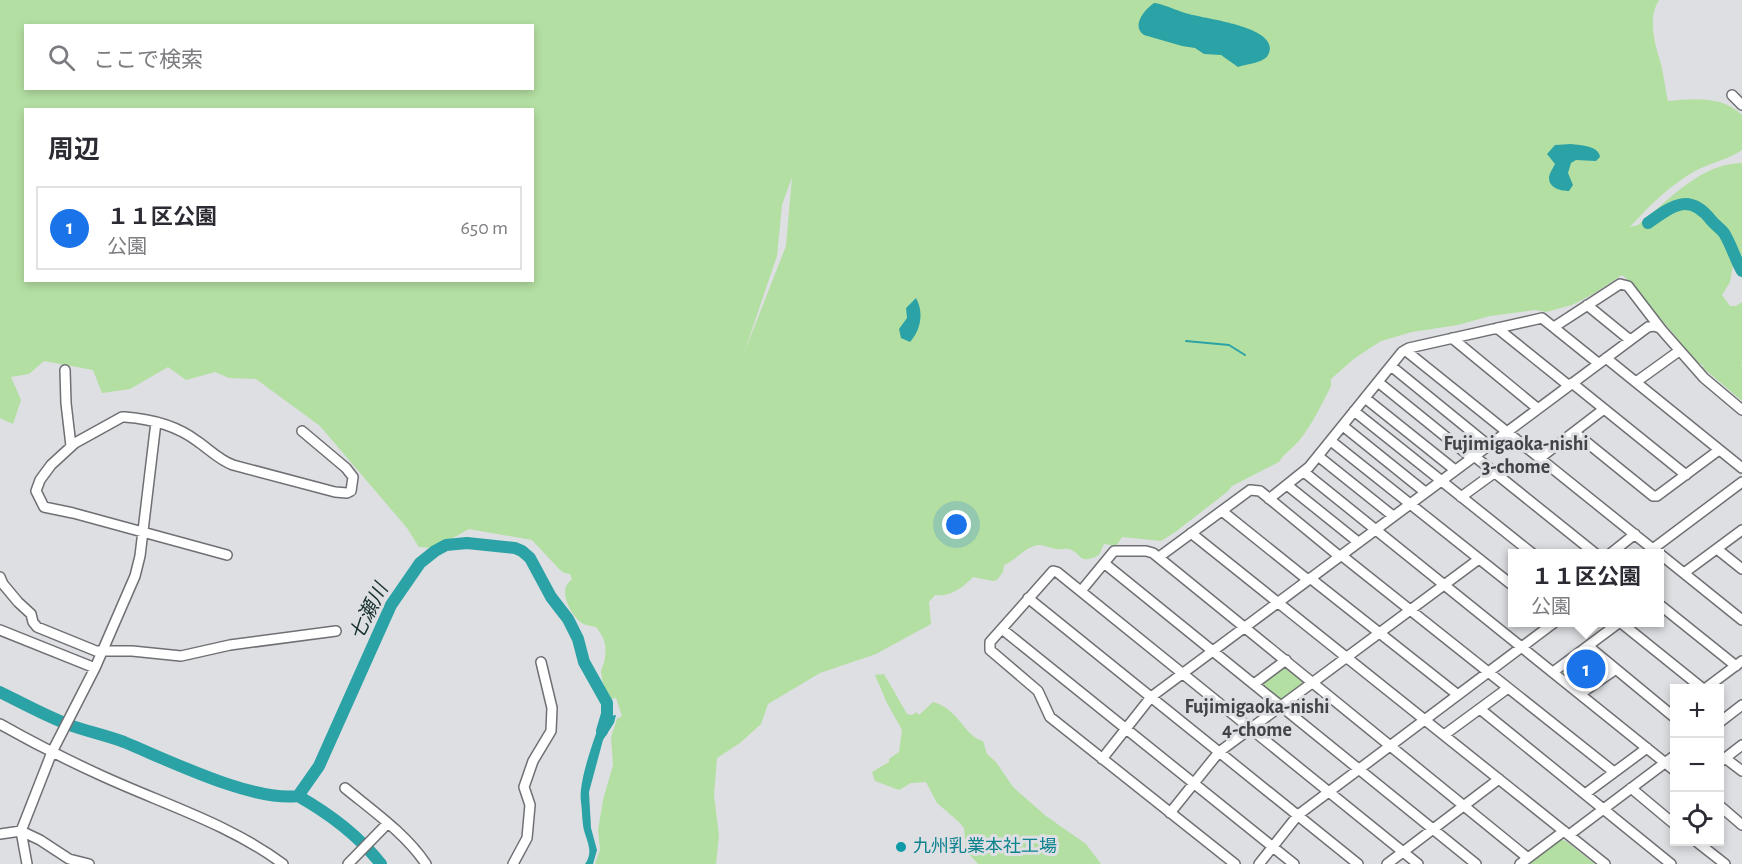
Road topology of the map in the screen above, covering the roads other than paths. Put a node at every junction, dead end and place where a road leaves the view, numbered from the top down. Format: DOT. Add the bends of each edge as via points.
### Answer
graph roads {
  1 [pos="1732,95"];
  2 [pos="1742,105"];
  3 [pos="1587,305"];
  4 [pos="1554,327"];
  5 [pos="1497,328"];
  6 [pos="1661,330"];
  7 [pos="1452,338"];
  8 [pos="1630,340"];
  9 [pos="1405,350"];
  10 [pos="1679,351"];
  11 [pos="1602,360"];
  12 [pos="1391,366"];
  13 [pos="65,370"];
  14 [pos="1378,382"];
  15 [pos="1636,382"];
  16 [pos="1570,384"];
  17 [pos="1365,398"];
  18 [pos="1537,408"];
  19 [pos="1604,409"];
  20 [pos="1742,410"];
  21 [pos="1354,411"];
  22 [pos="156,422"];
  23 [pos="1343,426"];
  24 [pos="302,431"];
  25 [pos="1507,431"];
  26 [pos="1574,432"];
  27 [pos="1330,441"];
  28 [pos="1488,445"];
  29 [pos="71,446"];
  30 [pos="1719,450"];
  31 [pos="1318,456"];
  32 [pos="1473,457"];
  33 [pos="1540,458"];
  34 [pos="1742,468"];
  35 [pos="1455,470"];
  36 [pos="1304,472"];
  37 [pos="1494,472"];
  38 [pos="1686,475"];
  39 [pos="1441,480"];
  40 [pos="1742,482"];
  41 [pos="1287,485"];
  42 [pos="1425,492"];
  43 [pos="1461,497"];
  44 [pos="1269,499"];
  45 [pos="1410,504"];
  46 [pos="1222,511"];
  47 [pos="1393,516"];
  48 [pos="1376,529"];
  49 [pos="1742,530"];
  50 [pos="143,532"];
  51 [pos="1191,533"];
  52 [pos="1635,534"];
  53 [pos="1358,542"];
  54 [pos="1527,549"];
  55 [pos="1590,549"];
  56 [pos="1616,549"];
  57 [pos="1652,549"];
  58 [pos="1659,549"];
  59 [pos="1717,549"];
  60 [pos="227,555"];
  61 [pos="1340,555"];
  62 [pos="1159,557"];
  63 [pos="1479,559"];
  64 [pos="1664,559"];
  65 [pos="1104,563"];
  66 [pos="1742,569"];
  67 [pos="1684,573"];
  68 [pos="0,577"];
  69 [pos="1309,579"];
  70 [pos="1508,582"];
  71 [pos="1444,585"];
  72 [pos="1081,591"];
  73 [pos="1028,598"];
  74 [pos="1278,602"];
  75 [pos="1664,609"];
  76 [pos="1411,610"];
  77 [pos="1742,620"];
  78 [pos="1245,627"];
  79 [pos="1548,627"];
  80 [pos="1613,627"];
  81 [pos="1626,627"];
  82 [pos="1002,628"];
  83 [pos="0,630"];
  84 [pos="336,631"];
  85 [pos="1380,633"];
  86 [pos="1588,646"];
  87 [pos="1522,647"];
  88 [pos="1213,651"];
  89 [pos="102,652"];
  90 [pos="1347,657"];
  91 [pos="1286,660"];
  92 [pos="541,662"];
  93 [pos="1739,663"];
  94 [pos="95,668"];
  95 [pos="1616,669"];
  96 [pos="1489,672"];
  97 [pos="1553,672"];
  98 [pos="1183,673"];
  99 [pos="1313,682"];
  100 [pos="1254,684"];
  101 [pos="1699,684"];
  102 [pos="1710,684"];
  103 [pos="1508,688"];
  104 [pos="1580,694"];
  105 [pos="1458,695"];
  106 [pos="1151,697"];
  107 [pos="1742,705"];
  108 [pos="1281,706"];
  109 [pos="1480,709"];
  110 [pos="1670,711"];
  111 [pos="1724,718"];
  112 [pos="1425,720"];
  113 [pos="0,724"];
  114 [pos="1126,728"];
  115 [pos="1251,728"];
  116 [pos="1444,735"];
  117 [pos="1742,745"];
  118 [pos="1391,746"];
  119 [pos="1647,748"];
  120 [pos="54,749"];
  121 [pos="1219,752"];
  122 [pos="1724,758"];
  123 [pos="1102,759"];
  124 [pos="1670,759"];
  125 [pos="1724,761"];
  126 [pos="1665,763"];
  127 [pos="1670,767"];
  128 [pos="1359,770"];
  129 [pos="1742,771"];
  130 [pos="1614,772"];
  131 [pos="1499,779"];
  132 [pos="1194,783"];
  133 [pos="345,788"];
  134 [pos="1631,789"];
  135 [pos="1329,792"];
  136 [pos="1585,794"];
  137 [pos="1464,806"];
  138 [pos="1603,809"];
  139 [pos="1724,811"];
  140 [pos="1170,813"];
  141 [pos="1298,815"];
  142 [pos="1670,821"];
  143 [pos="387,824"];
  144 [pos="1742,825"];
  145 [pos="1434,830"];
  146 [pos="21,831"];
  147 [pos="1566,833"];
  148 [pos="0,834"];
  149 [pos="1702,846"];
  150 [pos="1273,847"];
  151 [pos="1403,852"];
  152 [pos="1524,861"];
  153 [pos="27,864"];
  154 [pos="88,864"];
  155 [pos="283,864"];
  156 [pos="348,864"];
  157 [pos="426,864"];
  158 [pos="513,864"];
  159 [pos="1234,864"];
  160 [pos="1259,864"];
  161 [pos="1294,864"];
  162 [pos="1358,864"];
  163 [pos="1387,864"];
  164 [pos="1418,864"];
  165 [pos="1476,864"];
  166 [pos="1605,864"];
  167 [pos="1671,864"];
  168 [pos="1725,864"];
  1 -- 2 [label="street"];
  3 -- 4 [label="street"];
  3 -- 6 [label="street" via="1624,284"];
  3 -- 8 [label="street"];
  4 -- 5 [label="street" via="1542,318"];
  4 -- 11 [label="street"];
  5 -- 7 [label="street"];
  5 -- 16 [label="street"];
  6 -- 8 [label="street" via="1649,327"];
  6 -- 10 [label="street"];
  7 -- 9 [label="street"];
  7 -- 18 [label="street"];
  8 -- 11 [label="street"];
  9 -- 12 [label="street"];
  9 -- 25 [label="street"];
  10 -- 15 [label="street"];
  10 -- 20 [label="street"];
  11 -- 15 [label="street"];
  11 -- 16 [label="street"];
  12 -- 14 [label="street"];
  12 -- 28 [label="street"];
  13 -- 29 [label="street"];
  14 -- 17 [label="street"];
  14 -- 32 [label="street"];
  15 -- 30 [label="street"];
  16 -- 18 [label="street"];
  16 -- 19 [label="street"];
  17 -- 21 [label="street"];
  17 -- 35 [label="street"];
  18 -- 25 [label="street"];
  19 -- 26 [label="street"];
  19 -- 38 [label="street"];
  21 -- 23 [label="street"];
  21 -- 39 [label="street"];
  22 -- 24 [label="street" via="183,432 226,463 335,492 351,491 353,477 346,468"];
  22 -- 29 [label="street" via="122,417"];
  22 -- 50 [label="street"];
  23 -- 27 [label="street"];
  23 -- 42 [label="street"];
  25 -- 28 [label="street"];
  25 -- 33 [label="street"];
  26 -- 33 [label="street"];
  26 -- 38 [label="street" via="1653,496"];
  27 -- 31 [label="street"];
  27 -- 45 [label="street"];
  28 -- 32 [label="street"];
  29 -- 50 [label="street" via="37,486 37,496 44,507"];
  30 -- 34 [label="street"];
  30 -- 38 [label="street"];
  31 -- 36 [label="street"];
  31 -- 47 [label="street"];
  32 -- 35 [label="street"];
  32 -- 37 [label="street"];
  33 -- 52 [label="street"];
  35 -- 39 [label="street"];
  36 -- 41 [label="street"];
  36 -- 48 [label="street"];
  37 -- 43 [label="street"];
  37 -- 55 [label="street"];
  39 -- 42 [label="street"];
  39 -- 43 [label="street"];
  40 -- 58 [label="street"];
  41 -- 44 [label="street"];
  41 -- 53 [label="street"];
  42 -- 45 [label="street"];
  43 -- 54 [label="street"];
  44 -- 46 [label="street" via="1260,491 1250,490"];
  44 -- 61 [label="street"];
  45 -- 47 [label="street"];
  45 -- 63 [label="street"];
  46 -- 51 [label="street"];
  46 -- 69 [label="street"];
  47 -- 48 [label="street"];
  48 -- 53 [label="street"];
  48 -- 71 [label="street"];
  49 -- 59 [label="street"];
  50 -- 60 [label="street"];
  50 -- 89 [label="street" via="135,576"];
  51 -- 62 [label="street"];
  51 -- 74 [label="street"];
  52 -- 56 [label="street"];
  52 -- 57 [label="street"];
  53 -- 61 [label="street"];
  59 -- 66 [label="street"];
  59 -- 67 [label="street"];
  61 -- 69 [label="street"];
  61 -- 76 [label="street"];
  62 -- 65 [label="street" via="1146,551 1117,550"];
  62 -- 78 [label="street"];
  63 -- 70 [label="street"];
  63 -- 71 [label="street"];
  64 -- 67 [label="street"];
  65 -- 72 [label="street"];
  65 -- 88 [label="street"];
  67 -- 77 [label="street"];
  68 -- 89 [label="street" via="37,627"];
  69 -- 74 [label="street"];
  69 -- 85 [label="street"];
  71 -- 76 [label="street"];
  71 -- 87 [label="street"];
  72 -- 73 [label="street" via="1053,571"];
  72 -- 98 [label="street"];
  73 -- 82 [label="street"];
  73 -- 106 [label="street"];
  74 -- 78 [label="street"];
  74 -- 90 [label="street"];
  75 -- 93 [label="street"];
  76 -- 85 [label="street"];
  76 -- 96 [label="street"];
  78 -- 88 [label="street"];
  78 -- 91 [label="street"];
  79 -- 87 [label="street"];
  80 -- 86 [label="street"];
  81 -- 101 [label="street"];
  82 -- 114 [label="street"];
  82 -- 123 [label="street" via="989,645 990,650 1038,691 1050,717"];
  83 -- 94 [label="street"];
  84 -- 89 [label="street" via="230,645 186,656"];
  85 -- 90 [label="street"];
  85 -- 105 [label="street"];
  86 -- 95 [label="street"];
  86 -- 97 [label="street"];
  87 -- 96 [label="street"];
  87 -- 97 [label="street"];
  88 -- 98 [label="street"];
  88 -- 100 [label="street"];
  89 -- 94 [label="street"];
  90 -- 99 [label="street"];
  90 -- 112 [label="street"];
  91 -- 99 [label="street"];
  91 -- 100 [label="street"];
  92 -- 158 [label="street" via="552,708 551,731 533,761 524,787 530,805 527,837"];
  93 -- 102 [label="street"];
  94 -- 120 [label="street"];
  95 -- 104 [label="street"];
  95 -- 110 [label="street"];
  96 -- 103 [label="street"];
  96 -- 105 [label="street"];
  97 -- 104 [label="street"];
  98 -- 106 [label="street"];
  98 -- 115 [label="street"];
  99 -- 108 [label="street"];
  99 -- 118 [label="street"];
  100 -- 108 [label="street"];
  103 -- 109 [label="street"];
  103 -- 130 [label="street"];
  104 -- 119 [label="street"];
  105 -- 112 [label="street"];
  106 -- 114 [label="street"];
  106 -- 121 [label="street"];
  107 -- 111 [label="street"];
  108 -- 115 [label="street"];
  108 -- 128 [label="street"];
  109 -- 116 [label="street"];
  109 -- 136 [label="street"];
  112 -- 116 [label="street"];
  112 -- 118 [label="street"];
  113 -- 120 [label="street"];
  114 -- 123 [label="street"];
  114 -- 132 [label="street"];
  115 -- 121 [label="street"];
  115 -- 135 [label="street"];
  116 -- 131 [label="street"];
  117 -- 122 [label="street"];
  118 -- 128 [label="street"];
  118 -- 137 [label="street"];
  119 -- 126 [label="street"];
  119 -- 130 [label="street"];
  120 -- 146 [label="street"];
  120 -- 155 [label="street" via="98,774 223,828"];
  121 -- 132 [label="street"];
  121 -- 141 [label="street"];
  123 -- 140 [label="street"];
  124 -- 126 [label="street"];
  125 -- 129 [label="street"];
  126 -- 127 [label="street"];
  126 -- 134 [label="street"];
  128 -- 135 [label="street"];
  128 -- 145 [label="street"];
  130 -- 136 [label="street"];
  131 -- 137 [label="street"];
  131 -- 147 [label="street"];
  132 -- 140 [label="street"];
  132 -- 150 [label="street"];
  133 -- 143 [label="street"];
  134 -- 138 [label="street"];
  134 -- 142 [label="street"];
  135 -- 141 [label="street"];
  135 -- 151 [label="street"];
  136 -- 138 [label="street"];
  137 -- 145 [label="street"];
  137 -- 152 [label="street"];
  138 -- 147 [label="street"];
  138 -- 167 [label="street"];
  139 -- 144 [label="street"];
  140 -- 159 [label="street"];
  141 -- 150 [label="street"];
  141 -- 162 [label="street"];
  143 -- 156 [label="street"];
  143 -- 157 [label="street"];
  145 -- 151 [label="street"];
  145 -- 165 [label="street"];
  146 -- 148 [label="street"];
  146 -- 153 [label="street"];
  146 -- 154 [label="street" via="69,859"];
  147 -- 152 [label="street"];
  147 -- 166 [label="street"];
  149 -- 168 [label="street"];
  150 -- 160 [label="street"];
  150 -- 161 [label="street"];
  151 -- 163 [label="street"];
  151 -- 164 [label="street"];
}
